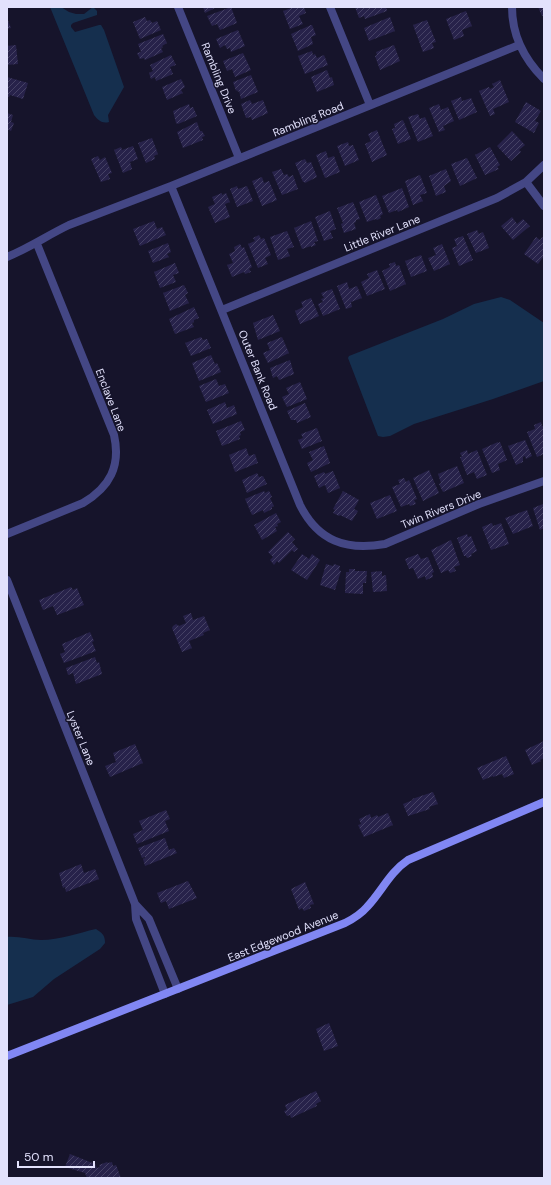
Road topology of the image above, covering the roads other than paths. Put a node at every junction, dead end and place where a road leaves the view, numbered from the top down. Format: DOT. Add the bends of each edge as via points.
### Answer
graph roads {
  1 [pos="178,7"];
  2 [pos="330,7"];
  3 [pos="512,7"];
  4 [pos="519,45"];
  5 [pos="544,79"];
  6 [pos="370,105"];
  7 [pos="239,158"];
  8 [pos="544,164"];
  9 [pos="526,182"];
  10 [pos="171,186"];
  11 [pos="544,206"];
  12 [pos="37,244"];
  13 [pos="7,258"];
  14 [pos="222,310"];
  15 [pos="544,481"];
  16 [pos="7,534"];
  17 [pos="345,544"];
  18 [pos="7,580"];
  19 [pos="544,802"];
  20 [pos="135,904"];
  21 [pos="178,989"];
  22 [pos="165,994"];
  23 [pos="7,1056"];
  1 -- 7 [label="street, Rambling Drive"];
  2 -- 6 [label="street"];
  3 -- 4 [label="street" via="512,20"];
  4 -- 5 [label="street"];
  4 -- 6 [label="street, Rambling Road"];
  6 -- 7 [label="street, Rambling Road"];
  7 -- 10 [label="street, Rambling Road"];
  8 -- 9 [label="street, Little River Lane"];
  9 -- 11 [label="street"];
  9 -- 14 [label="street, Little River Lane" via="497,198"];
  10 -- 12 [label="street, Rambling Road" via="69,225"];
  10 -- 14 [label="street, Outer Bank Road"];
  12 -- 13 [label="street, Rambling Road"];
  12 -- 16 [label="street, Enclave Lane" via="114,435 116,454 110,477 104,487 93,496 83,503"];
  14 -- 17 [label="street, Outer Bank Road" via="300,505 323,534"];
  15 -- 17 [label="street, Twin Rivers Drive" via="479,504 385,544 357,547"];
  18 -- 20 [label="street, Lyster Lane"];
  19 -- 21 [label="main road, East Edgewood Avenue" via="408,860 390,875 367,907 345,924"];
  20 -- 21 [label="street, Lyster Lane" via="149,919"];
  20 -- 22 [label="street, Lyster Lane" via="136,919"];
  21 -- 22 [label="main road, East Edgewood Avenue"];
  22 -- 23 [label="main road, East Edgewood Avenue"];
}
